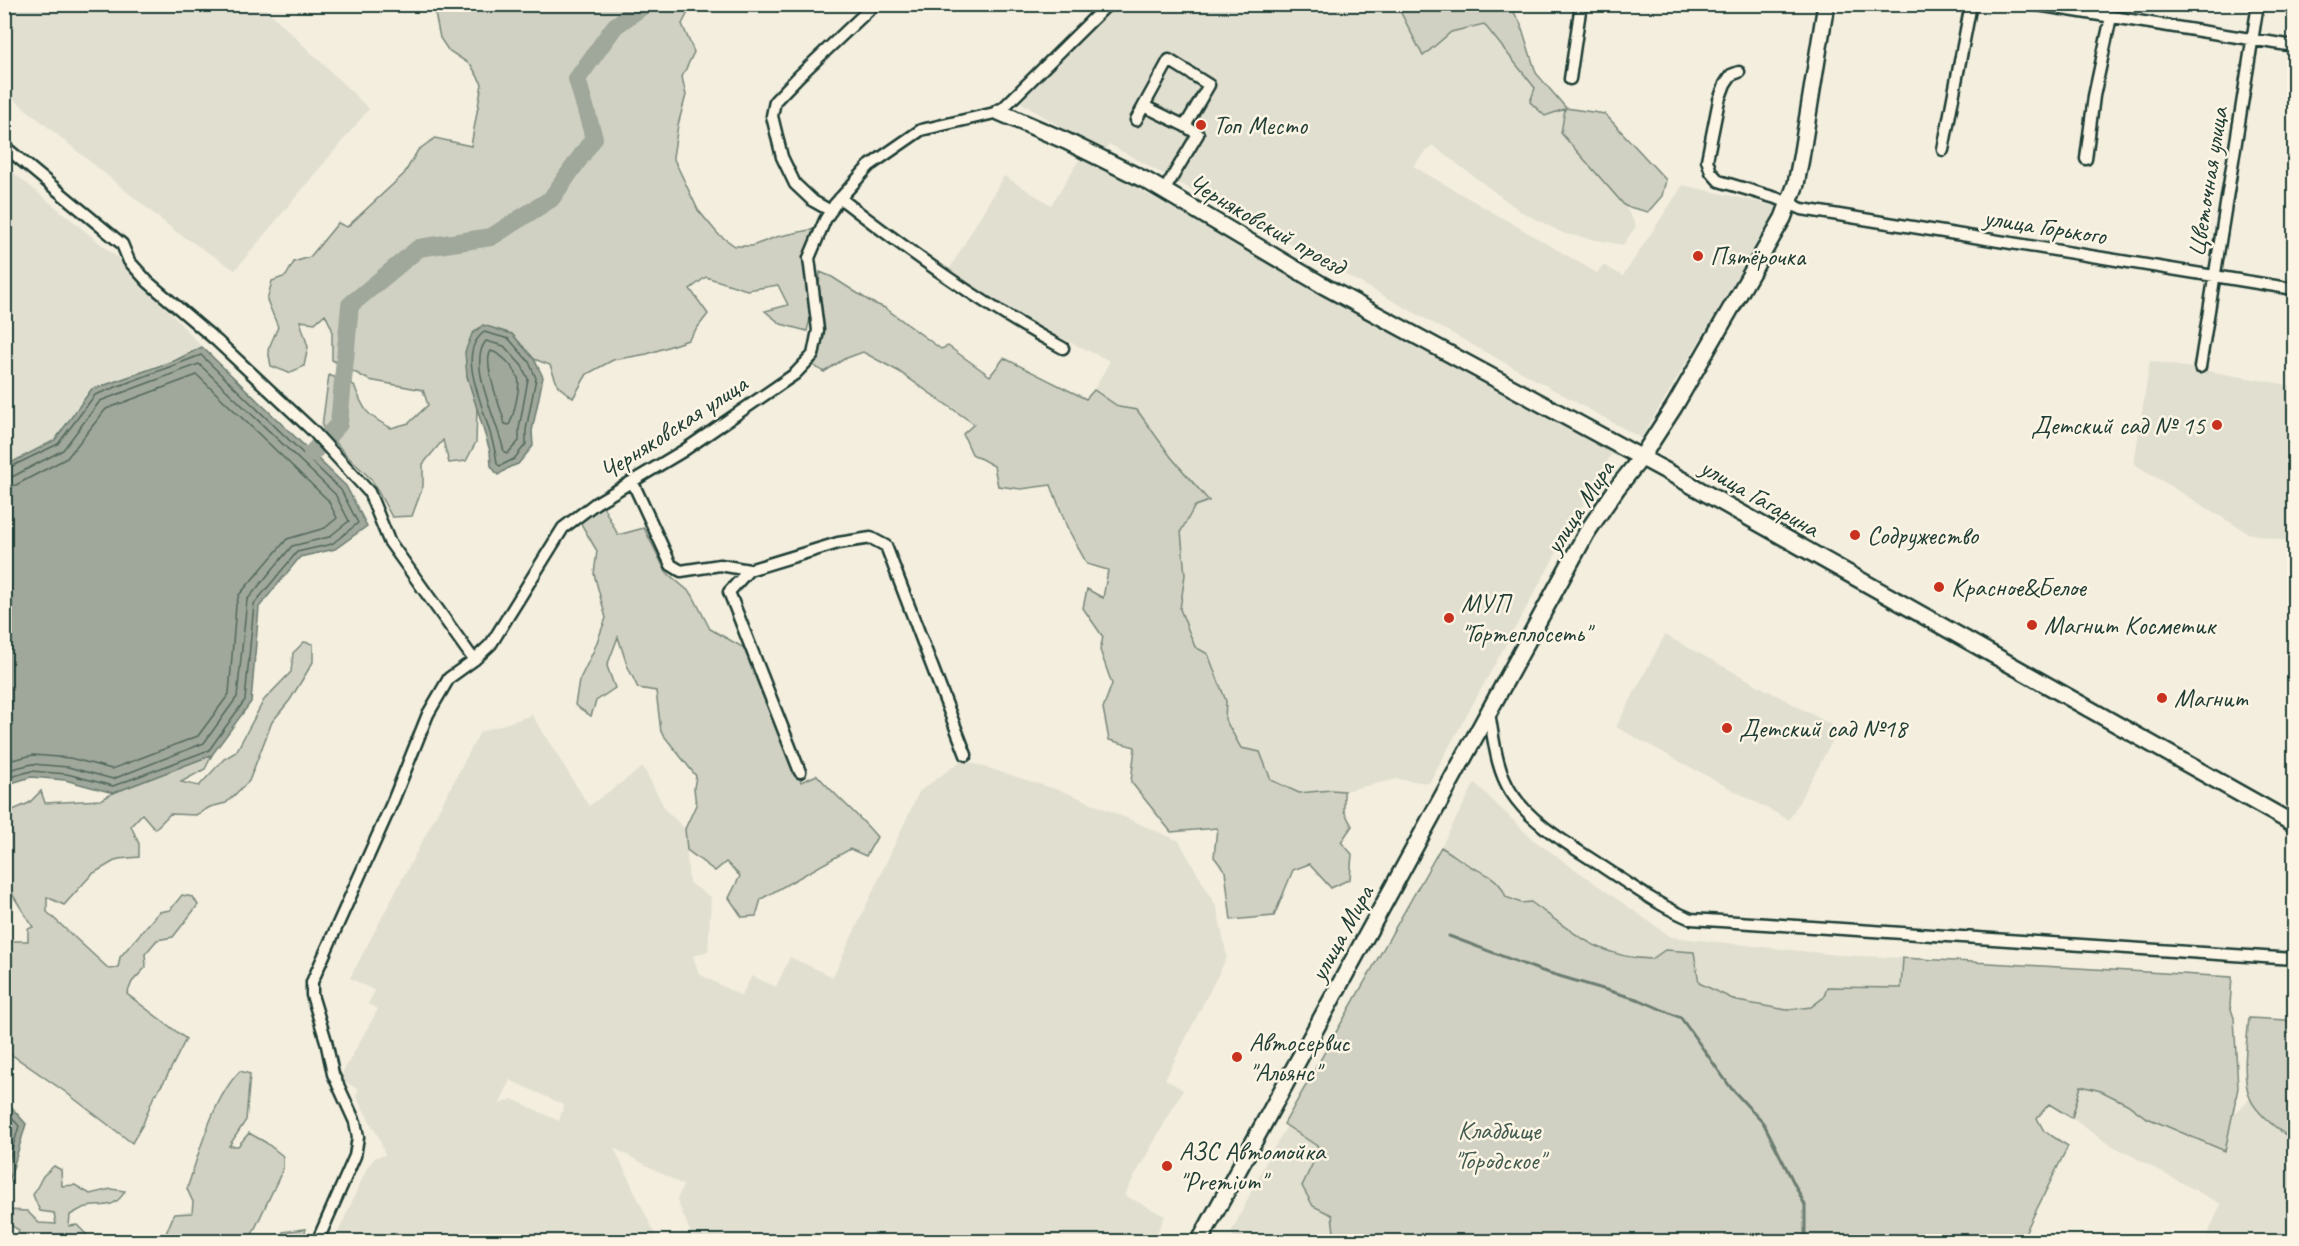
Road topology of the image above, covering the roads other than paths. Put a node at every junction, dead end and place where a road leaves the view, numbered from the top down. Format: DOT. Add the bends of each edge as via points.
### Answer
graph roads {
  1 [pos="875,4"];
  2 [pos="1108,4"];
  3 [pos="1581,4"];
  4 [pos="1826,4"];
  5 [pos="1971,4"];
  6 [pos="2031,4"];
  7 [pos="2258,4"];
  8 [pos="2111,17"];
  9 [pos="2253,40"];
  10 [pos="2295,46"];
  11 [pos="1739,72"];
  12 [pos="1570,80"];
  13 [pos="1144,106"];
  14 [pos="999,112"];
  15 [pos="1136,120"];
  16 [pos="1185,126"];
  17 [pos="4,146"];
  18 [pos="1943,150"];
  19 [pos="2086,159"];
  20 [pos="1164,191"];
  21 [pos="840,198"];
  22 [pos="1789,204"];
  23 [pos="831,211"];
  24 [pos="2215,276"];
  25 [pos="2295,289"];
  26 [pos="1062,348"];
  27 [pos="2200,367"];
  28 [pos="1641,458"];
  29 [pos="633,483"];
  30 [pos="749,570"];
  31 [pos="474,660"];
  32 [pos="1489,713"];
  33 [pos="966,755"];
  34 [pos="800,772"];
  35 [pos="2295,824"];
  36 [pos="2295,959"];
  37 [pos="317,1242"];
  38 [pos="1199,1242"];
  1 -- 23 [label="street" via="775,101 772,116 782,157 795,184"];
  2 -- 14 [label="street"];
  3 -- 12 [label="street"];
  4 -- 22 [label="main road, улица Мира" via="1801,158"];
  5 -- 18 [label="street"];
  6 -- 8 [label="street"];
  7 -- 9 [label="street, Цветочная улица"];
  8 -- 9 [label="street"];
  8 -- 19 [label="street" via="2094,96"];
  9 -- 10 [label="street"];
  9 -- 24 [label="street, Цветочная улица"];
  11 -- 22 [label="street, улица Горького" via="1731,75 1719,100 1707,160 1711,172 1719,181"];
  13 -- 15 [label="street"];
  13 -- 16 [label="street"];
  13 -- 16 [label="street" via="1169,60 1209,85"];
  14 -- 20 [label="main road, Черняковский проезд"];
  14 -- 21 [label="street, Черняковская улица" via="921,130 869,166"];
  16 -- 20 [label="street" via="1198,134"];
  17 -- 31 [label="street" via="122,244 129,261 148,282 217,341 349,470 369,492 389,541"];
  20 -- 28 [label="main road, Черняковский проезд" via="1324,286"];
  21 -- 23 [label="street, Черняковская улица"];
  21 -- 26 [label="street" via="1012,321"];
  22 -- 24 [label="street, улица Горького"];
  22 -- 28 [label="main road, улица Мира"];
  23 -- 29 [label="street, Черняковская улица" via="809,258 818,330 813,355 795,374"];
  24 -- 25 [label="street, улица Горького"];
  24 -- 27 [label="street, Цветочная улица"];
  28 -- 32 [label="main road, улица Мира" via="1587,532"];
  28 -- 35 [label="main road, улица Гагарина"];
  29 -- 30 [label="street" via="671,565 681,571 720,565"];
  29 -- 31 [label="street, Черняковская улица" via="596,503 563,528 491,644"];
  30 -- 33 [label="street" via="838,543 871,538 886,546"];
  30 -- 34 [label="street" via="729,592"];
  31 -- 37 [label="street, Черняковская улица" via="449,678 428,714 312,982 333,1074 358,1137 355,1156"];
  32 -- 36 [label="street" via="1499,768 1511,793 1531,816 1665,909 1690,919"];
  32 -- 38 [label="main road, улица Мира"];
}
